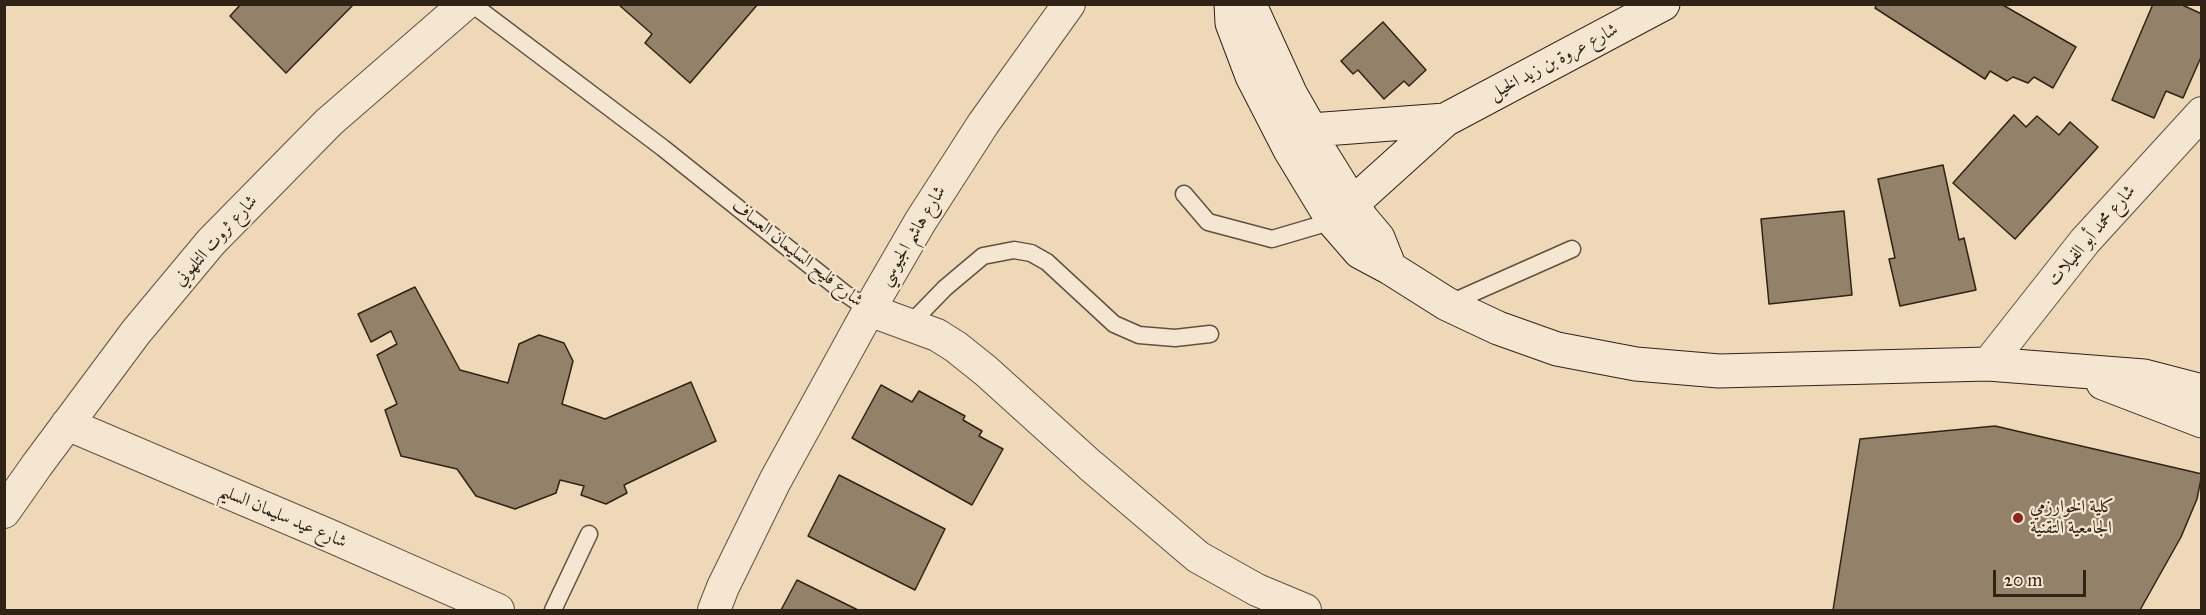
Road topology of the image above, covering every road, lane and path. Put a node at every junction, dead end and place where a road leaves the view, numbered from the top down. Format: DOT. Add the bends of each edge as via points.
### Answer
graph roads {
  1 [pos="465,4"];
  2 [pos="472,4"];
  3 [pos="1069,4"];
  4 [pos="1231,4"];
  5 [pos="1245,4"];
  6 [pos="1663,4"];
  7 [pos="2202,113"];
  8 [pos="1445,120"];
  9 [pos="1311,129"];
  10 [pos="1184,194"];
  11 [pos="1343,212"];
  12 [pos="1572,249"];
  13 [pos="1447,304"];
  14 [pos="869,310"];
  15 [pos="910,324"];
  16 [pos="1210,334"];
  17 [pos="1989,364"];
  18 [pos="2073,371"];
  19 [pos="2202,391"];
  20 [pos="2202,422"];
  21 [pos="67,424"];
  22 [pos="37,465"];
  23 [pos="4,469"];
  24 [pos="4,512"];
  25 [pos="589,534"];
  26 [pos="498,610"];
  27 [pos="553,610"];
  28 [pos="714,610"];
  29 [pos="1305,610"];
  1 -- 21 [label="street, شارع ثروت التلهوني" via="328,122 211,242"];
  2 -- 14 [label="lane, شارع فليح السليمان العساف"];
  3 -- 14 [label="street, شارع هاشم الجيوسي" via="983,124"];
  4 -- 11 [label="street" via="1232,23 1252,76 1290,150"];
  5 -- 9 [label="street" via="1254,14"];
  6 -- 8 [label="street, شارع عروة بن زيد الخيل"];
  7 -- 17 [label="street, شارع محمد أبو الفيلات" via="2085,240"];
  8 -- 9 [label="street, شارع عروة بن زيد الخيل"];
  8 -- 11 [label="street, شارع عروة بن زيد الخيل"];
  9 -- 11 [label="street"];
  10 -- 11 [label="lane" via="1208,222 1272,239"];
  11 -- 13 [label="street" via="1359,252"];
  12 -- 13 [label="lane"];
  13 -- 17 [label="street" via="1557,349 1636,364 1719,371"];
  14 -- 15 [label="street, شارع فليح السليمان العساف"];
  14 -- 28 [label="street, شارع هاشم الجيوسي" via="775,481"];
  15 -- 16 [label="lane" via="983,256 1014,250 1047,262 1114,324 1139,335 1175,338"];
  15 -- 29 [label="street, شارع فليح السليمان العساف" via="937,335 971,359 1198,557 1257,590"];
  17 -- 18 [label="street"];
  18 -- 19 [label="street" via="2144,376"];
  18 -- 20 [label="street"];
  21 -- 22 [label="street, شارع ثروت التلهوني"];
  21 -- 26 [label="street, شارع عيد سليمان السليم"];
  22 -- 23 [label="street"];
  22 -- 24 [label="street, شارع ثروت التلهوني"];
  25 -- 27 [label="lane"];
}
